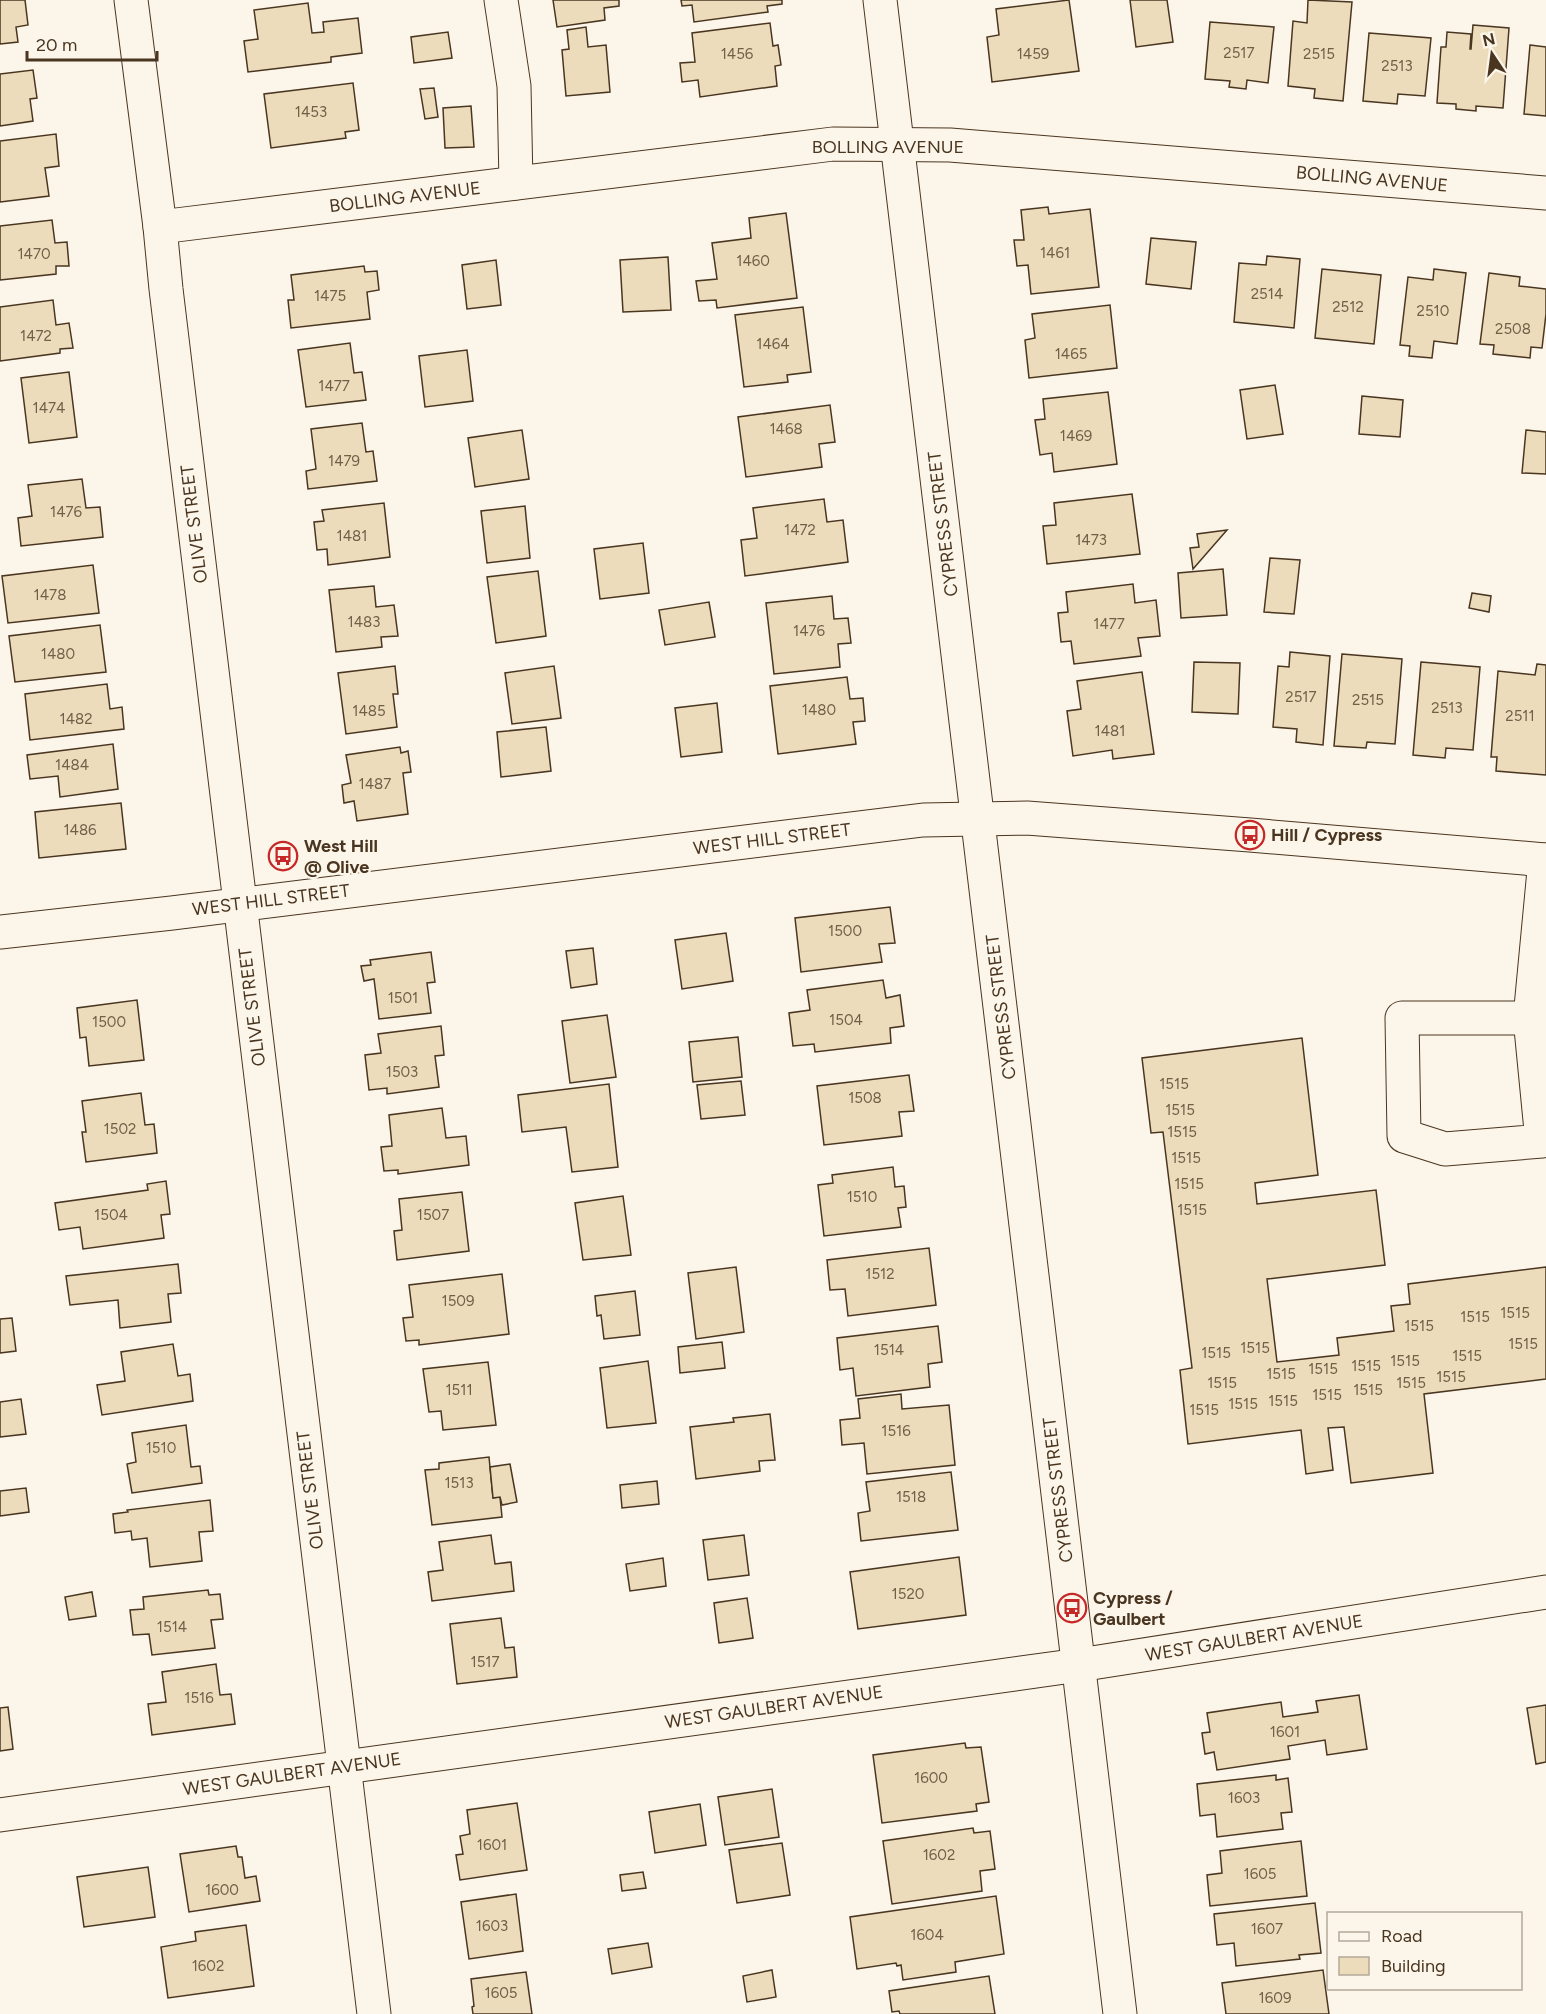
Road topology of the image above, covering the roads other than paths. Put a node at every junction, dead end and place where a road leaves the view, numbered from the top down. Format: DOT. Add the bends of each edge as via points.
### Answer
graph roads {
  1 [pos="131,0"];
  2 [pos="501,0"];
  3 [pos="880,0"];
  4 [pos="897,144"];
  5 [pos="516,183"];
  6 [pos="1546,193"];
  7 [pos="160,227"];
  8 [pos="979,819"];
  9 [pos="1546,860"];
  10 [pos="240,903"];
  11 [pos="0,932"];
  12 [pos="1530,1018"];
  13 [pos="1546,1592"];
  14 [pos="1079,1665"];
  15 [pos="343,1767"];
  16 [pos="0,1815"];
  17 [pos="374,2014"];
  18 [pos="1120,2014"];
  1 -- 7 [label="street, OLIVE STREET"];
  2 -- 5 [label="street" via="513,86"];
  3 -- 4 [label="street, CYPRESS STREET"];
  4 -- 5 [label="street, BOLLING AVENUE" via="833,144"];
  4 -- 6 [label="street, BOLLING AVENUE"];
  4 -- 8 [label="street, CYPRESS STREET"];
  5 -- 7 [label="street, BOLLING AVENUE"];
  7 -- 10 [label="street, OLIVE STREET"];
  8 -- 9 [label="street, WEST HILL STREET" via="1027,818"];
  8 -- 10 [label="street, WEST HILL STREET" via="923,820"];
  8 -- 14 [label="street, CYPRESS STREET"];
  9 -- 12 [label="street"];
  10 -- 11 [label="street, WEST HILL STREET"];
  10 -- 15 [label="street, OLIVE STREET"];
  12 -- 12 [label="street" via="1402,1018 1404,1136 1445,1149 1542,1141"];
  13 -- 14 [label="street, WEST GAULBERT AVENUE"];
  14 -- 15 [label="street, WEST GAULBERT AVENUE"];
  14 -- 18 [label="street, CYPRESS STREET"];
  15 -- 16 [label="street, WEST GAULBERT AVENUE"];
  15 -- 17 [label="street, OLIVE STREET"];
}
